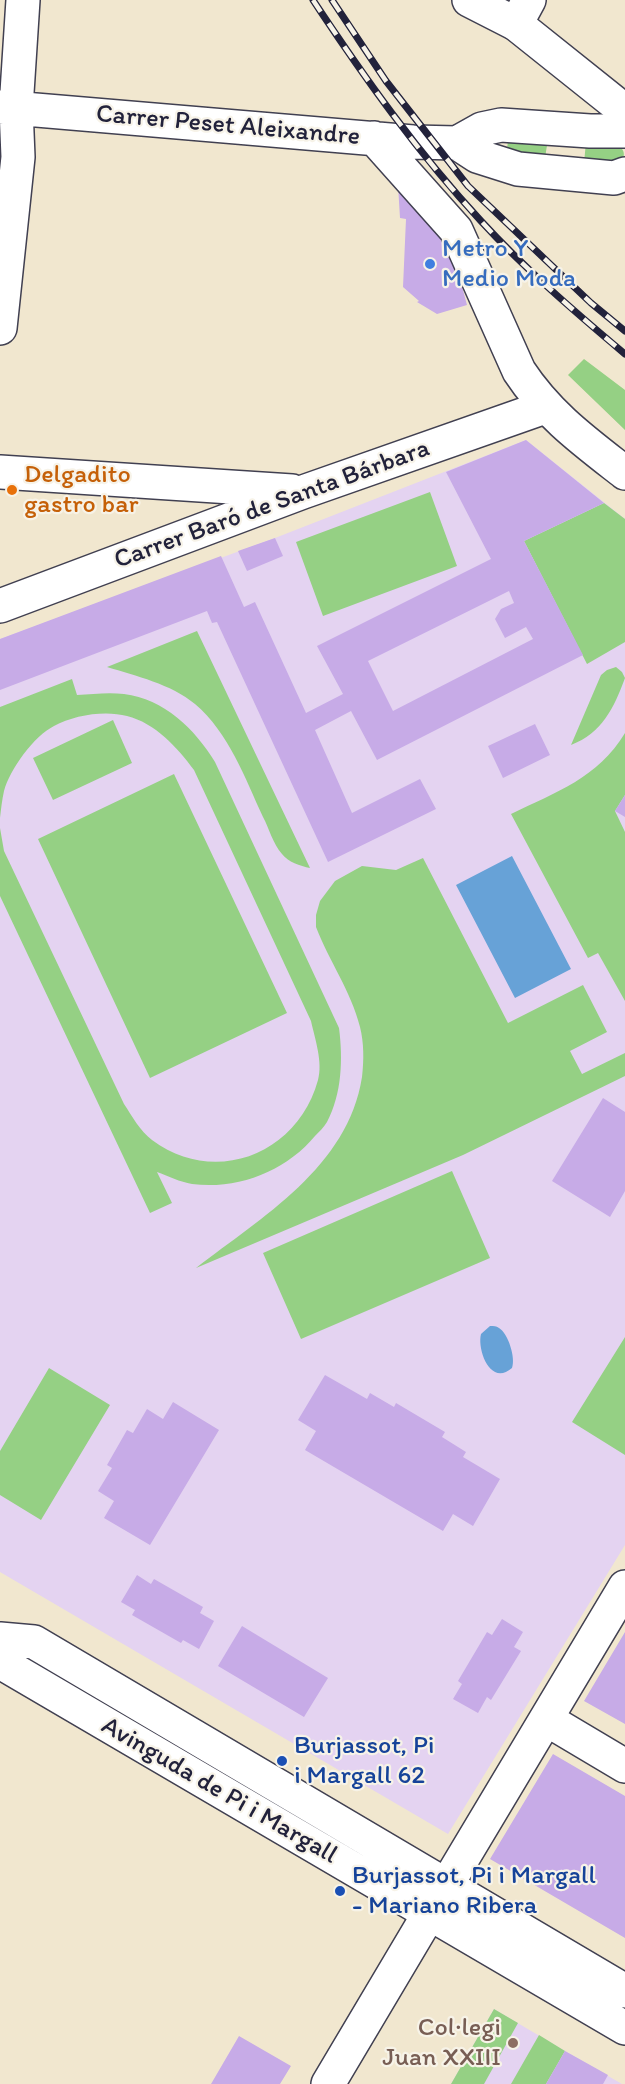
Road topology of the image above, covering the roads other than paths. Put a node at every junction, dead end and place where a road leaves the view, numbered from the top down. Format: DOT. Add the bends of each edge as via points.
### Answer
graph roads {
  1 [pos="23,0"];
  2 [pos="470,0"];
  3 [pos="522,12"];
  4 [pos="8,108"];
  5 [pos="625,111"];
  6 [pos="625,131"];
  7 [pos="374,138"];
  8 [pos="457,143"];
  9 [pos="625,174"];
  10 [pos="0,328"];
  11 [pos="545,407"];
  12 [pos="0,472"];
  13 [pos="625,473"];
  14 [pos="303,492"];
  15 [pos="0,606"];
  16 [pos="625,1587"];
  17 [pos="0,1639"];
  18 [pos="0,1662"];
  19 [pos="546,1719"];
  20 [pos="625,1766"];
  21 [pos="446,1886"];
  22 [pos="429,1914"];
  23 [pos="625,1991"];
  24 [pos="625,2028"];
  25 [pos="328,2084"];
  1 -- 4 [label="street"];
  2 -- 3 [label="street"];
  3 -- 5 [label="street"];
  4 -- 7 [label="street, Carrer Peset Aleixandre"];
  4 -- 10 [label="street" via="18,157"];
  6 -- 8 [label="street" via="501,125 482,129"];
  7 -- 8 [label="street, Carrer Peset Aleixandre"];
  7 -- 11 [label="street" via="456,230 519,371"];
  8 -- 9 [label="street" via="477,156 518,169 614,178"];
  11 -- 13 [label="street"];
  11 -- 14 [label="street, Carrer Baró de Santa Bárbara"];
  12 -- 14 [label="street"];
  14 -- 15 [label="street, Carrer Baró de Santa Bárbara"];
  16 -- 19 [label="street"];
  17 -- 21 [label="street, Avinguda de Pi i Margall" via="34,1642"];
  18 -- 22 [label="street, Avinguda de Pi i Margall"];
  19 -- 20 [label="street"];
  19 -- 21 [label="street"];
  21 -- 23 [label="street, Avinguda de Pi i Margall"];
  22 -- 24 [label="street, Avinguda de Pi i Margall"];
  22 -- 25 [label="street"];
}
